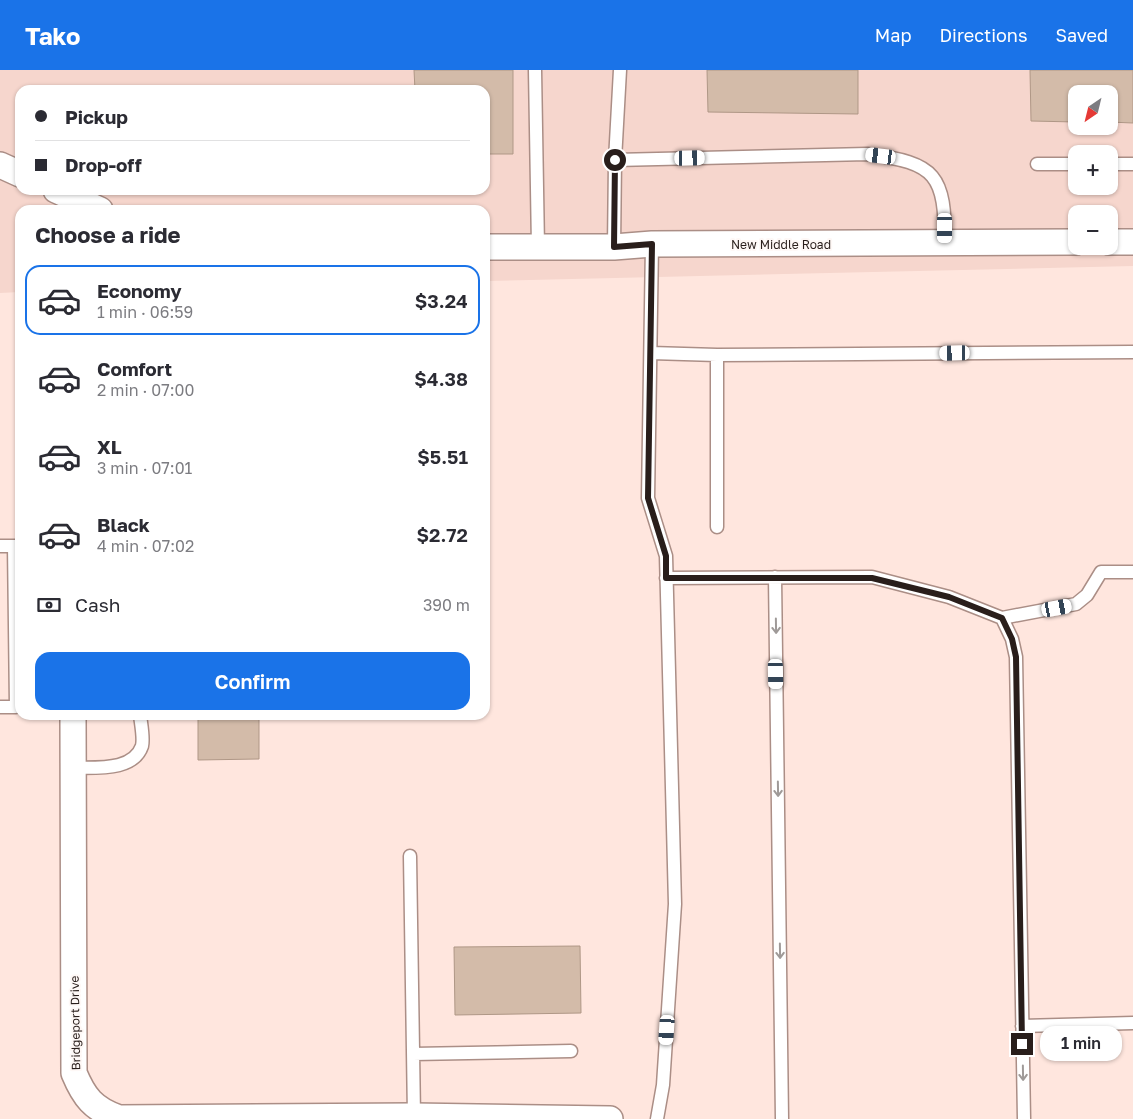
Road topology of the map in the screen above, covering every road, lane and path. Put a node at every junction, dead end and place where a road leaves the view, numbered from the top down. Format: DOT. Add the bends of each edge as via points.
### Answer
graph roads {
  1 [pos="535,70"];
  2 [pos="620,70"];
  3 [pos="615,160"];
  4 [pos="1037,164"];
  5 [pos="1068,164"];
  6 [pos="1118,164"];
  7 [pos="1133,164"];
  8 [pos="0,165"];
  9 [pos="15,172"];
  10 [pos="67,195"];
  11 [pos="89,205"];
  12 [pos="1068,242"];
  13 [pos="1118,242"];
  14 [pos="1133,242"];
  15 [pos="652,244"];
  16 [pos="945,244"];
  17 [pos="490,247"];
  18 [pos="538,247"];
  19 [pos="614,247"];
  20 [pos="1133,352"];
  21 [pos="651,353"];
  22 [pos="717,355"];
  23 [pos="717,527"];
  24 [pos="0,546"];
  25 [pos="15,546"];
  26 [pos="1133,572"];
  27 [pos="775,577"];
  28 [pos="666,578"];
  29 [pos="1002,618"];
  30 [pos="0,707"];
  31 [pos="15,707"];
  32 [pos="73,720"];
  33 [pos="140,720"];
  34 [pos="73,768"];
  35 [pos="410,856"];
  36 [pos="1133,1023"];
  37 [pos="1022,1026"];
  38 [pos="571,1051"];
  39 [pos="413,1054"];
  40 [pos="414,1116"];
  41 [pos="610,1119"];
  42 [pos="657,1119"];
  43 [pos="782,1119"];
  44 [pos="1024,1119"];
  1 -- 18 [label="lane"];
  2 -- 3 [label="lane"];
  3 -- 16 [label="lane" via="867,154 894,158 919,166 932,175 942,192"];
  3 -- 19 [label="lane"];
  4 -- 5 [label="lane"];
  6 -- 7 [label="lane"];
  8 -- 9 [label="street"];
  10 -- 11 [label="street"];
  12 -- 16 [label="street, New Middle Road"];
  13 -- 14 [label="street"];
  15 -- 16 [label="street, New Middle Road"];
  15 -- 19 [label="street, New Middle Road"];
  15 -- 21 [label="lane"];
  17 -- 18 [label="street, New Middle Road"];
  18 -- 19 [label="street, New Middle Road"];
  20 -- 22 [label="lane"];
  21 -- 22 [label="lane"];
  21 -- 28 [label="lane" via="648,498 666,556"];
  22 -- 23 [label="lane"];
  24 -- 25 [label="lane"];
  26 -- 29 [label="lane" via="1101,572 1076,604"];
  27 -- 28 [label="lane"];
  27 -- 29 [label="lane" via="872,578 949,597"];
  27 -- 43 [label="lane, one-way"];
  28 -- 42 [label="lane" via="675,904 664,1085"];
  29 -- 37 [label="lane" via="1016,657"];
  30 -- 31 [label="lane"];
  32 -- 34 [label="street, Bridgeport Drive"];
  33 -- 34 [label="lane" via="142,745 133,760 118,766"];
  34 -- 40 [label="street, Bridgeport Drive" via="74,1072 82,1092 93,1105 119,1118"];
  35 -- 39 [label="lane"];
  36 -- 37 [label="lane"];
  37 -- 44 [label="lane, one-way"];
  38 -- 39 [label="lane"];
  39 -- 40 [label="lane"];
  40 -- 41 [label="street, Bridgeport Drive"];
}
